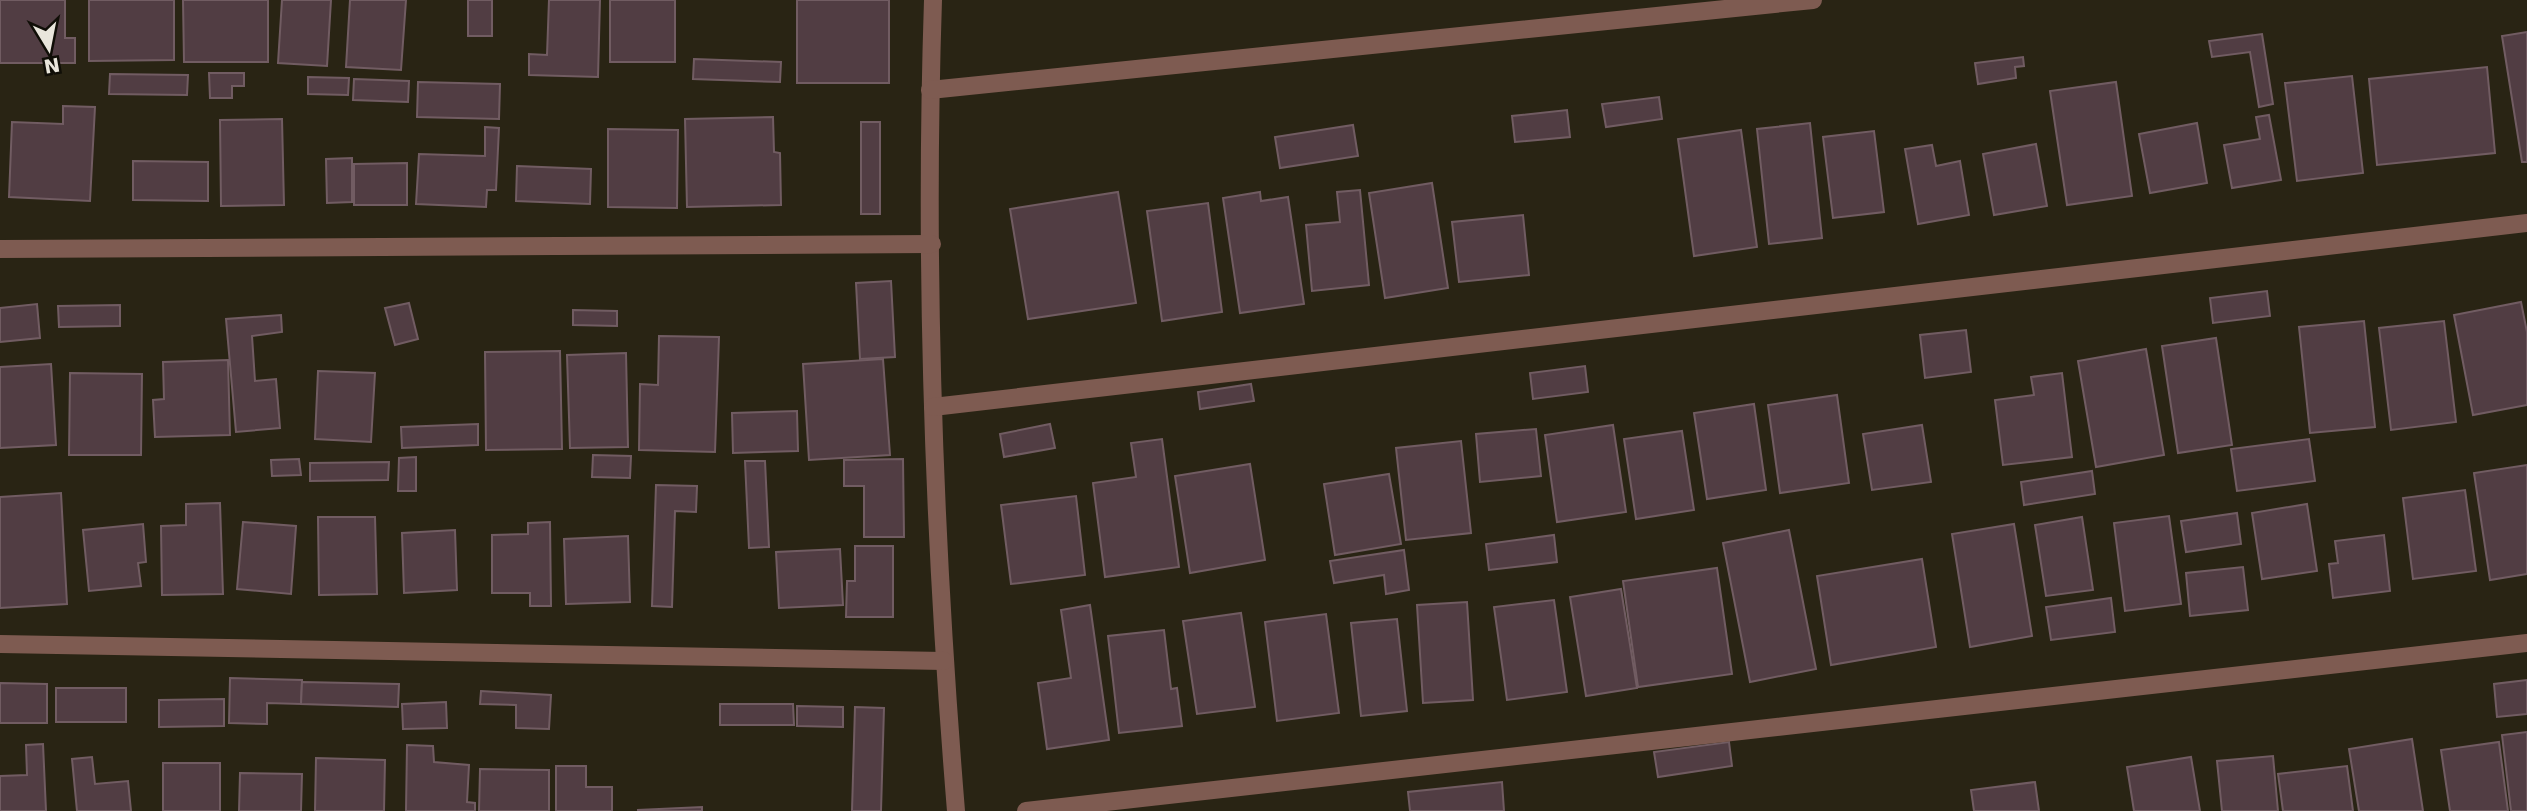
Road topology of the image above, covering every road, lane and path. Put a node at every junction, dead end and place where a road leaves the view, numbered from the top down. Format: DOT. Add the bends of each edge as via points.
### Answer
graph roads {
  1 [pos="933,0"];
  2 [pos="1814,0"];
  3 [pos="1723,5"];
  4 [pos="930,90"];
  5 [pos="2527,223"];
  6 [pos="932,244"];
  7 [pos="0,249"];
  8 [pos="933,407"];
  9 [pos="2527,643"];
  10 [pos="0,644"];
  11 [pos="944,661"];
  12 [pos="956,811"];
  13 [pos="1026,811"];
  1 -- 4 [label="street"];
  2 -- 3 [label="street"];
  3 -- 4 [label="street"];
  4 -- 6 [label="street"];
  5 -- 8 [label="street"];
  6 -- 7 [label="street"];
  6 -- 8 [label="street"];
  8 -- 11 [label="street"];
  9 -- 13 [label="street"];
  10 -- 11 [label="street"];
  11 -- 12 [label="street"];
}
